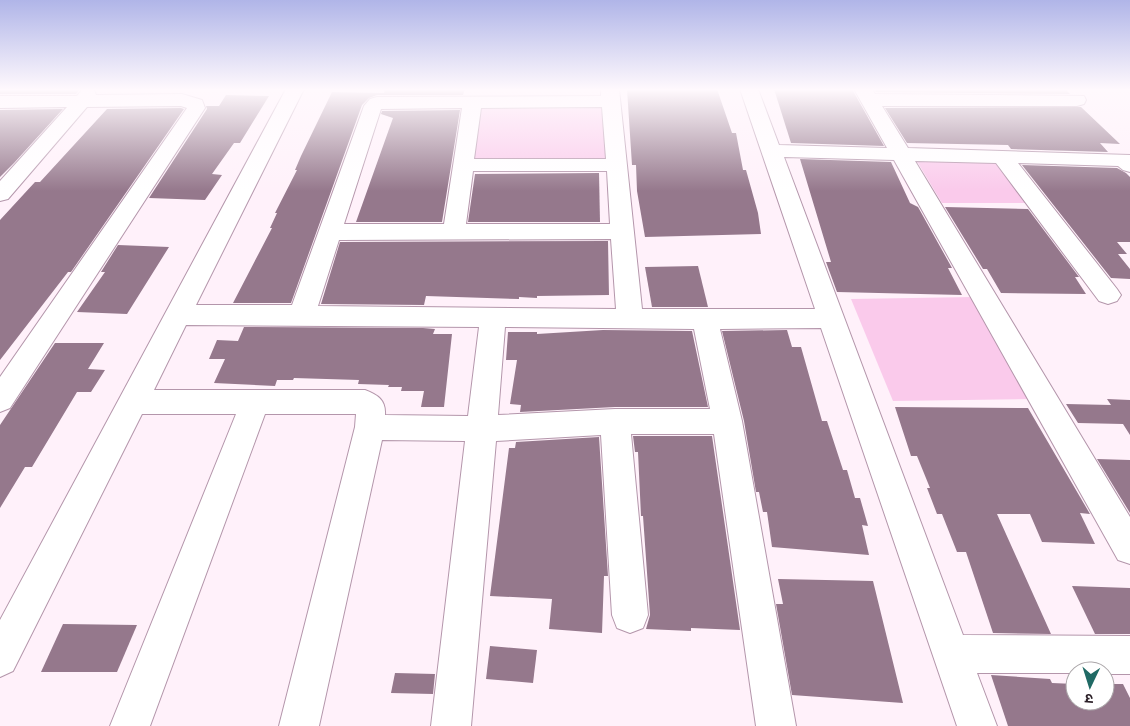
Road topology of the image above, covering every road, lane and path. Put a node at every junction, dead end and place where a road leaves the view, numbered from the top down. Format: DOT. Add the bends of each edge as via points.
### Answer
graph roads {
  1 [pos="62,123"];
  2 [pos="186,123"];
  3 [pos="278,123"];
  4 [pos="365,123"];
  5 [pos="469,123"];
  6 [pos="612,123"];
  7 [pos="761,123"];
  8 [pos="883,123"];
  9 [pos="771,152"];
  10 [pos="901,154"];
  11 [pos="1002,156"];
  12 [pos="463,165"];
  13 [pos="616,165"];
  14 [pos="1130,166"];
  15 [pos="0,194"];
  16 [pos="622,231"];
  17 [pos="330,232"];
  18 [pos="454,232"];
  19 [pos="1108,295"];
  20 [pos="302,314"];
  21 [pos="178,316"];
  22 [pos="832,318"];
  23 [pos="493,319"];
  24 [pos="630,319"];
  25 [pos="705,321"];
  26 [pos="8,375"];
  27 [pos="0,400"];
  28 [pos="134,402"];
  29 [pos="255,402"];
  30 [pos="727,421"];
  31 [pos="615,422"];
  32 [pos="370,427"];
  33 [pos="482,430"];
  34 [pos="1130,548"];
  35 [pos="630,615"];
  36 [pos="951,654"];
  37 [pos="1130,655"];
  38 [pos="0,658"];
  39 [pos="130,726"];
  40 [pos="299,726"];
  41 [pos="451,726"];
  42 [pos="776,726"];
  43 [pos="977,726"];
  1 -- 15 [label="street"];
  2 -- 26 [label="street"];
  3 -- 21 [label="street"];
  4 -- 17 [label="street"];
  5 -- 12 [label="street"];
  6 -- 13 [label="street"];
  7 -- 9 [label="street"];
  8 -- 10 [label="street"];
  9 -- 10 [label="street"];
  9 -- 22 [label="street"];
  10 -- 11 [label="street"];
  10 -- 34 [label="street"];
  11 -- 14 [label="street" via="1124,160"];
  11 -- 19 [label="street"];
  12 -- 13 [label="street"];
  12 -- 18 [label="street"];
  13 -- 16 [label="street"];
  16 -- 18 [label="street"];
  16 -- 24 [label="street"];
  17 -- 18 [label="street"];
  17 -- 20 [label="street"];
  20 -- 21 [label="street"];
  20 -- 23 [label="street"];
  21 -- 28 [label="street"];
  22 -- 25 [label="street"];
  22 -- 36 [label="street"];
  23 -- 24 [label="street"];
  23 -- 33 [label="street"];
  24 -- 25 [label="street"];
  25 -- 30 [label="street"];
  26 -- 27 [label="street"];
  28 -- 29 [label="street"];
  28 -- 38 [label="street"];
  29 -- 32 [label="street" via="365,402 371,407"];
  29 -- 39 [label="street"];
  30 -- 31 [label="street"];
  30 -- 42 [label="street"];
  31 -- 33 [label="street"];
  31 -- 35 [label="street"];
  32 -- 33 [label="street"];
  32 -- 40 [label="street"];
  33 -- 41 [label="street"];
  36 -- 37 [label="street"];
  36 -- 43 [label="street"];
}
